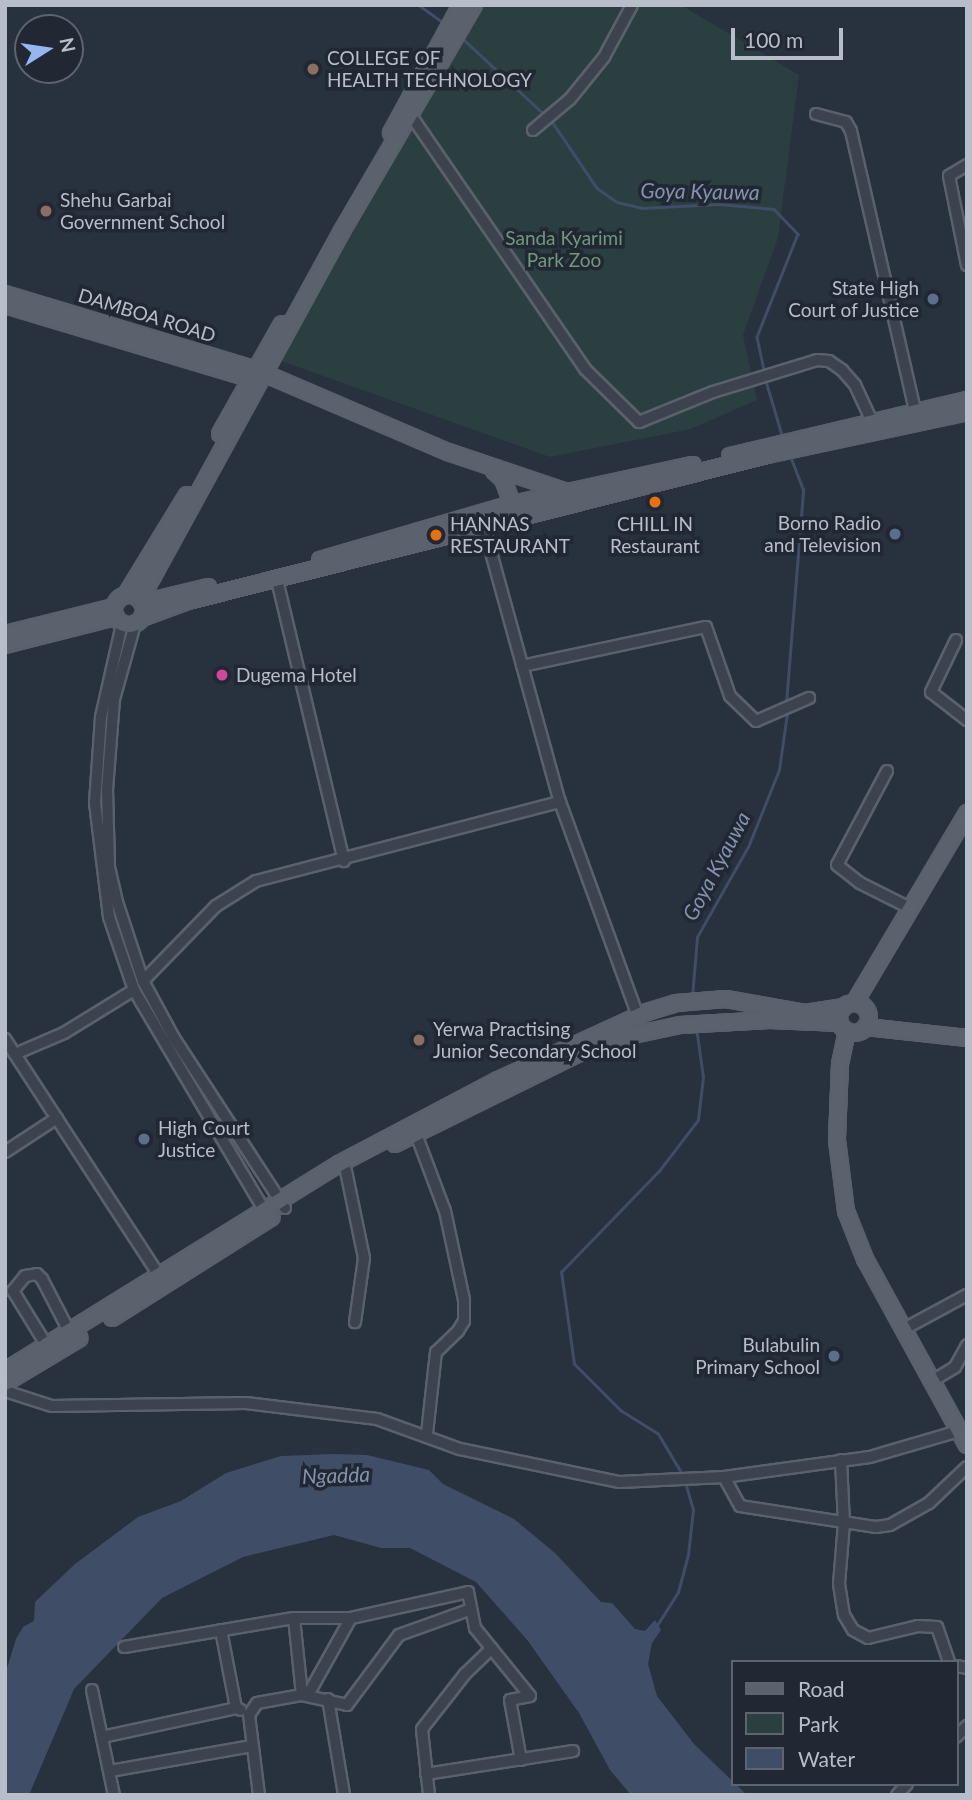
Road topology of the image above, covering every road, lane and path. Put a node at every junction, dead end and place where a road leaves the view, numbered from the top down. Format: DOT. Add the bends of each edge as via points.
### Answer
graph roads {
  1 [pos="461,5"];
  2 [pos="474,5"];
  3 [pos="632,5"];
  4 [pos="448,41"];
  5 [pos="816,114"];
  6 [pos="412,117"];
  7 [pos="536,128"];
  8 [pos="967,165"];
  9 [pos="967,265"];
  10 [pos="5,295"];
  11 [pos="5,304"];
  12 [pos="261,377"];
  13 [pos="967,400"];
  14 [pos="915,410"];
  15 [pos="967,412"];
  16 [pos="872,421"];
  17 [pos="840,433"];
  18 [pos="766,450"];
  19 [pos="493,470"];
  20 [pos="564,491"];
  21 [pos="512,503"];
  22 [pos="484,527"];
  23 [pos="157,576"];
  24 [pos="277,580"];
  25 [pos="170,594"];
  26 [pos="130,611"];
  27 [pos="5,634"];
  28 [pos="956,640"];
  29 [pos="5,645"];
  30 [pos="522,666"];
  31 [pos="805,702"];
  32 [pos="967,720"];
  33 [pos="887,771"];
  34 [pos="560,802"];
  35 [pos="967,813"];
  36 [pos="345,861"];
  37 [pos="912,909"];
  38 [pos="144,981"];
  39 [pos="134,989"];
  40 [pos="638,1016"];
  41 [pos="855,1018"];
  42 [pos="967,1038"];
  43 [pos="5,1039"];
  44 [pos="15,1054"];
  45 [pos="57,1118"];
  46 [pos="415,1134"];
  47 [pos="5,1152"];
  48 [pos="346,1171"];
  49 [pos="283,1205"];
  50 [pos="267,1215"];
  51 [pos="160,1276"];
  52 [pos="967,1294"];
  53 [pos="355,1322"];
  54 [pos="904,1329"];
  55 [pos="70,1333"];
  56 [pos="967,1345"];
  57 [pos="47,1346"];
  58 [pos="5,1371"];
  59 [pos="932,1381"];
  60 [pos="5,1383"];
  61 [pos="5,1391"];
  62 [pos="959,1431"];
  63 [pos="427,1434"];
  64 [pos="967,1446"];
  65 [pos="841,1460"];
  66 [pos="967,1467"];
  67 [pos="723,1477"];
  68 [pos="844,1522"];
  69 [pos="469,1610"];
  70 [pos="294,1618"];
  71 [pos="351,1618"];
  72 [pos="221,1630"];
  73 [pos="124,1647"];
  74 [pos="492,1648"];
  75 [pos="949,1660"];
  76 [pos="92,1690"];
  77 [pos="306,1694"];
  78 [pos="328,1699"];
  79 [pos="236,1708"];
  80 [pos="249,1715"];
  81 [pos="102,1737"];
  82 [pos="252,1746"];
  83 [pos="573,1751"];
  84 [pos="521,1760"];
  85 [pos="110,1771"];
  86 [pos="426,1774"];
  87 [pos="114,1795"];
  88 [pos="259,1795"];
  89 [pos="344,1795"];
  90 [pos="429,1795"];
  1 -- 4 [label="main road"];
  2 -- 4 [label="main road"];
  3 -- 7 [label="street" via="604,57 562,106"];
  4 -- 6 [label="main road"];
  4 -- 12 [label="main road"];
  5 -- 14 [label="street" via="846,122 851,131"];
  6 -- 12 [label="main road"];
  6 -- 16 [label="street" via="585,369 639,422 817,360 829,361 855,384"];
  8 -- 9 [label="street" via="949,176"];
  10 -- 12 [label="main road, DAMBOA ROAD"];
  11 -- 12 [label="main road, DAMBOA ROAD"];
  12 -- 19 [label="main road, DAMBOA ROAD"];
  12 -- 23 [label="main road"];
  12 -- 26 [label="main road" via="181,505"];
  13 -- 14 [label="main road"];
  14 -- 16 [label="main road"];
  15 -- 17 [label="main road"];
  16 -- 17 [label="main road"];
  17 -- 18 [label="main road"];
  18 -- 20 [label="main road"];
  18 -- 22 [label="main road"];
  19 -- 20 [label="main road, DAMBOA ROAD"];
  19 -- 21 [label="main road" via="503,479"];
  20 -- 21 [label="main road"];
  21 -- 25 [label="main road" via="299,566"];
  22 -- 24 [label="main road"];
  22 -- 30 [label="street"];
  23 -- 25 [label="main road" via="162,591"];
  23 -- 26 [label="main road"];
  24 -- 26 [label="main road"];
  24 -- 36 [label="street"];
  25 -- 26 [label="main road"];
  26 -- 27 [label="main road"];
  26 -- 29 [label="main road"];
  26 -- 38 [label="street" via="114,699 107,832 109,867"];
  26 -- 39 [label="street" via="101,717 95,803 101,878"];
  28 -- 32 [label="street" via="931,692"];
  30 -- 31 [label="street" via="706,627 730,696 756,721"];
  30 -- 34 [label="street"];
  33 -- 37 [label="street" via="837,865 860,883"];
  34 -- 36 [label="street"];
  34 -- 40 [label="street"];
  35 -- 37 [label="main road"];
  36 -- 38 [label="street" via="275,875 234,893"];
  37 -- 41 [label="main road"];
  38 -- 49 [label="street" via="174,1038"];
  39 -- 44 [label="street" via="64,1033"];
  39 -- 50 [label="street"];
  40 -- 41 [label="main road" via="676,1003 726,999"];
  40 -- 49 [label="main road" via="465,1096"];
  41 -- 42 [label="main road"];
  41 -- 46 [label="main road" via="680,1025 618,1036"];
  41 -- 54 [label="main road" via="840,1094 837,1140 846,1211 865,1259"];
  43 -- 44 [label="street"];
  44 -- 45 [label="street"];
  45 -- 47 [label="street"];
  45 -- 51 [label="street"];
  46 -- 48 [label="main road"];
  46 -- 63 [label="street" via="446,1211 464,1300 464,1321 436,1352"];
  48 -- 49 [label="main road"];
  48 -- 53 [label="street" via="364,1258"];
  49 -- 50 [label="main road"];
  50 -- 51 [label="main road"];
  50 -- 60 [label="main road"];
  51 -- 55 [label="main road"];
  52 -- 54 [label="street"];
  54 -- 59 [label="main road"];
  55 -- 57 [label="main road"];
  55 -- 57 [label="street" via="42,1279 37,1274 25,1276 13,1291"];
  56 -- 59 [label="street" via="956,1367"];
  57 -- 58 [label="main road"];
  59 -- 62 [label="main road"];
  61 -- 63 [label="street" via="52,1406 284,1406 377,1419"];
  62 -- 64 [label="main road"];
  62 -- 65 [label="street" via="895,1451"];
  63 -- 67 [label="street" via="496,1458 620,1482"];
  65 -- 67 [label="street"];
  65 -- 68 [label="street"];
  66 -- 68 [label="street" via="929,1503 890,1525"];
  67 -- 68 [label="street" via="740,1506"];
  68 -- 75 [label="street" via="839,1584 844,1615 853,1630 868,1638 918,1626 937,1627"];
  69 -- 71 [label="street" via="468,1592 462,1590"];
  69 -- 74 [label="street" via="475,1628"];
  69 -- 78 [label="street" via="407,1629 347,1705"];
  70 -- 71 [label="street"];
  70 -- 72 [label="street"];
  70 -- 77 [label="street"];
  71 -- 77 [label="street"];
  72 -- 73 [label="street"];
  72 -- 79 [label="street"];
  74 -- 84 [label="street" via="530,1696 510,1700"];
  74 -- 86 [label="street" via="422,1729"];
  76 -- 81 [label="street"];
  77 -- 78 [label="street"];
  77 -- 80 [label="street" via="257,1703"];
  78 -- 89 [label="street"];
  79 -- 80 [label="street"];
  79 -- 81 [label="street"];
  80 -- 82 [label="street"];
  81 -- 85 [label="street"];
  82 -- 85 [label="street"];
  82 -- 88 [label="street"];
  83 -- 84 [label="street"];
  84 -- 86 [label="street"];
  85 -- 87 [label="street"];
  86 -- 90 [label="street"];
}
